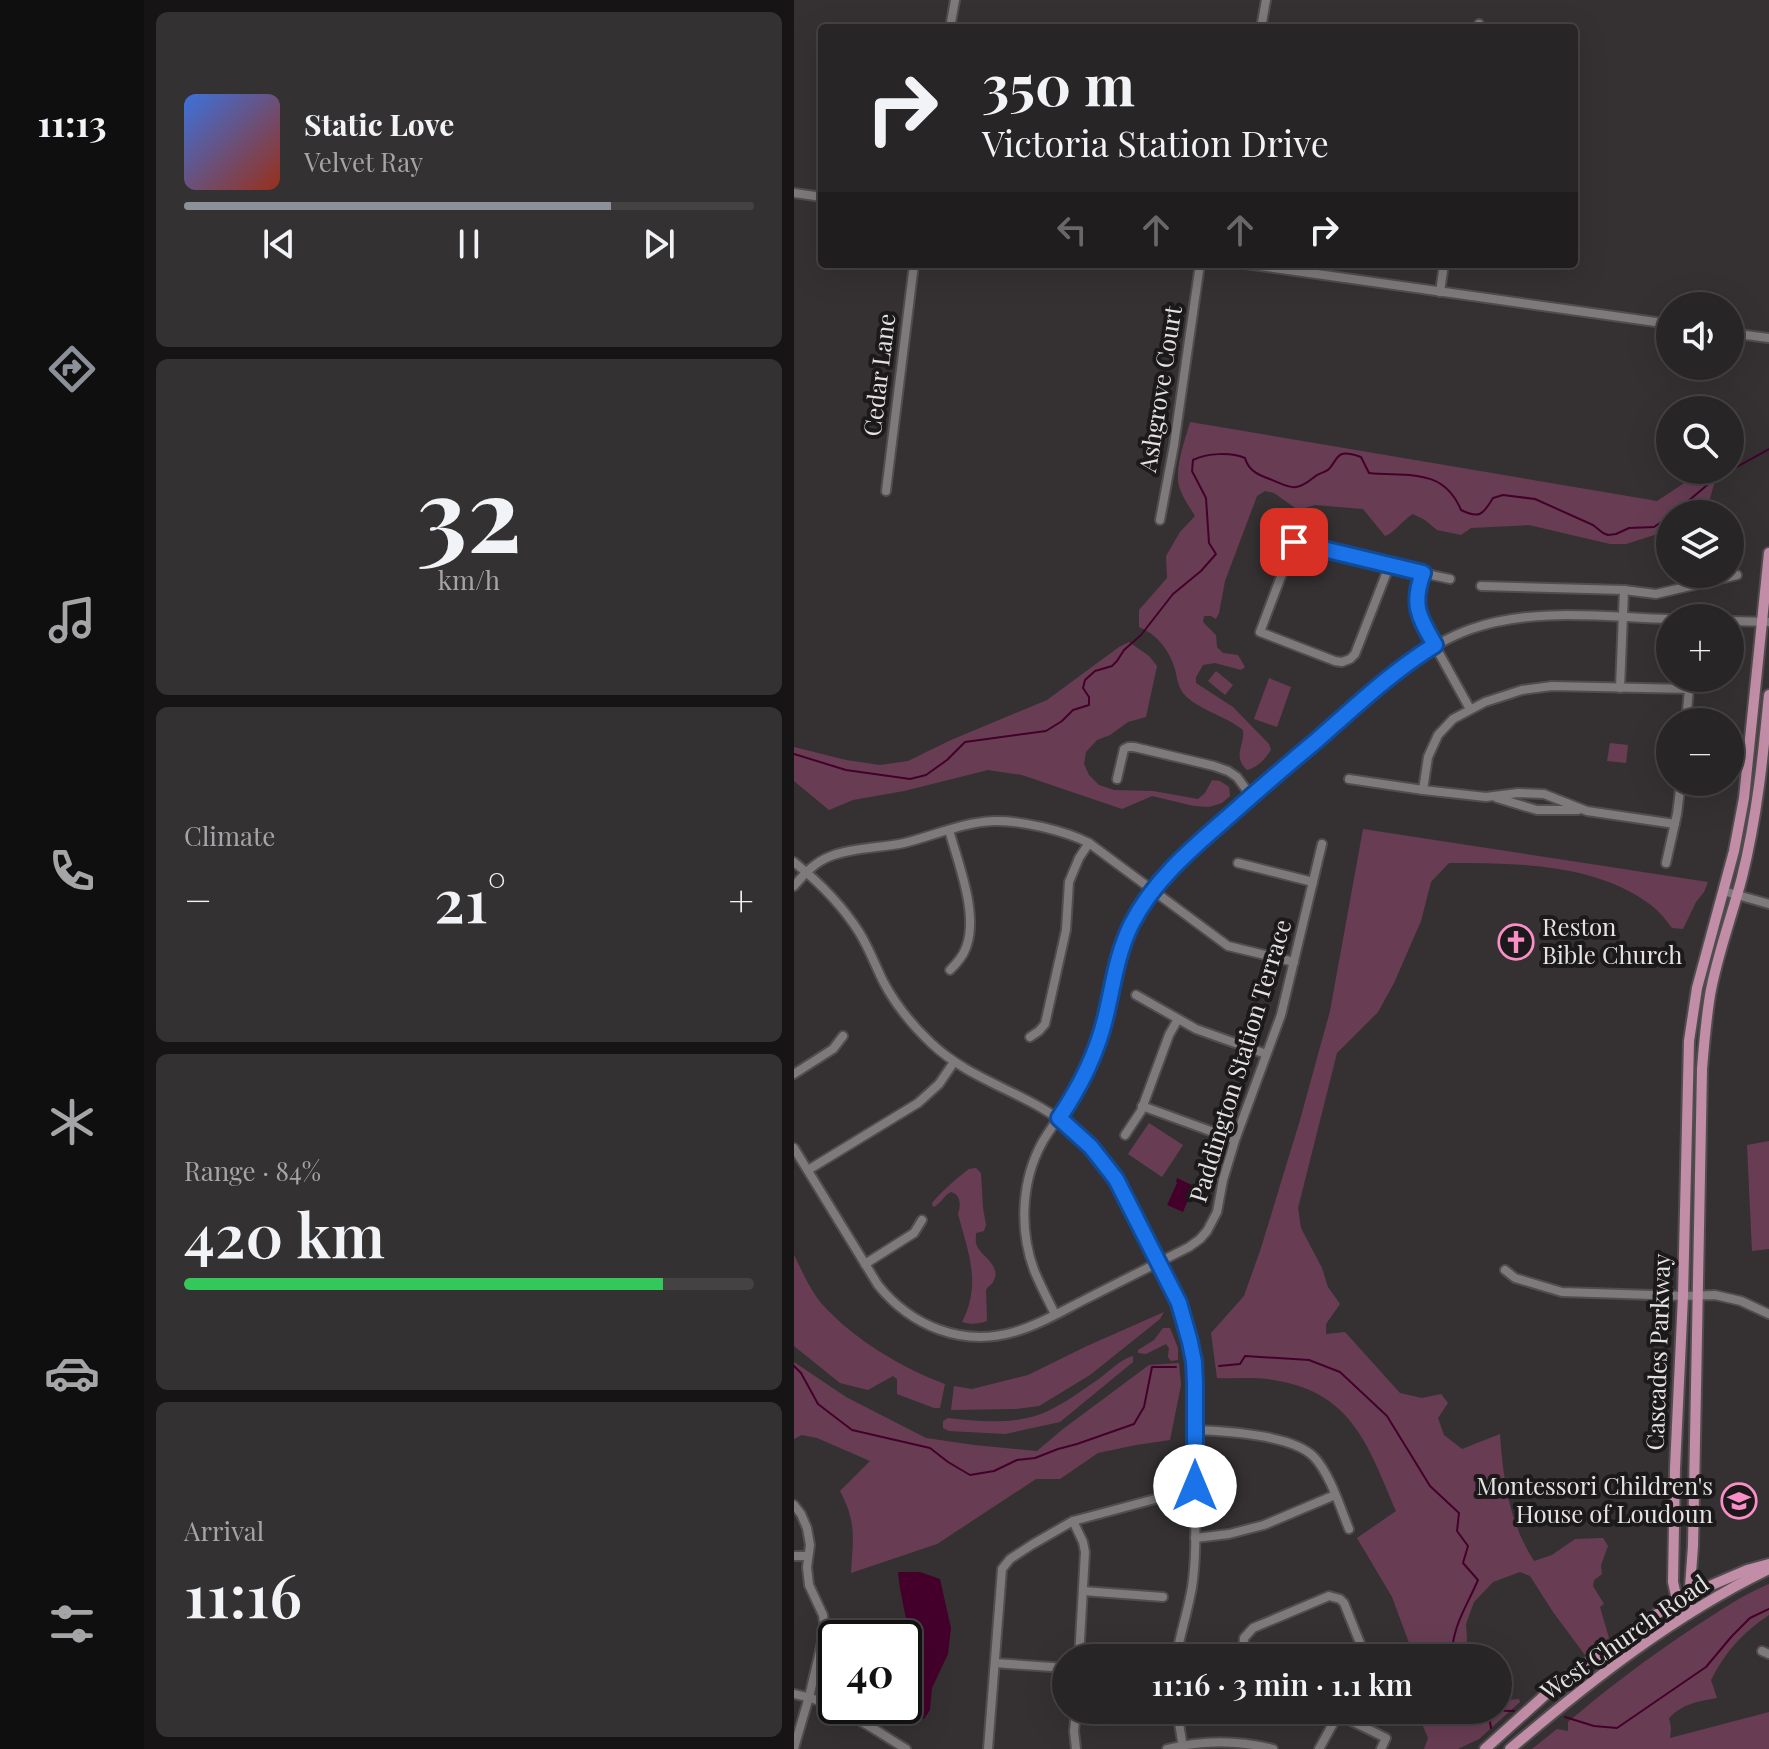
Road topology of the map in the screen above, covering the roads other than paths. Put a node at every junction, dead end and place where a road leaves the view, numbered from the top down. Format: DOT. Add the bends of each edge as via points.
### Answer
graph roads {
  1 [pos="955,0"];
  2 [pos="1266,0"];
  3 [pos="951,24"];
  4 [pos="1262,24"];
  5 [pos="794,193"];
  6 [pos="818,196"];
  7 [pos="914,268"];
  8 [pos="1199,268"];
  9 [pos="1274,268"];
  10 [pos="1443,268"];
  11 [pos="1440,292"];
  12 [pos="1656,322"];
  13 [pos="1744,335"];
  14 [pos="1769,338"];
  15 [pos="886,491"];
  16 [pos="1160,520"];
  17 [pos="1769,553"];
  18 [pos="1390,564"];
  19 [pos="1423,573"];
  20 [pos="1450,579"];
  21 [pos="1481,586"];
  22 [pos="1686,588"];
  23 [pos="1624,590"];
  24 [pos="1623,618"];
  25 [pos="1656,619"];
  26 [pos="1744,621"];
  27 [pos="1765,622"];
  28 [pos="1435,645"];
  29 [pos="1620,688"];
  30 [pos="1656,689"];
  31 [pos="1769,695"];
  32 [pos="1470,709"];
  33 [pos="1117,779"];
  34 [pos="1349,779"];
  35 [pos="1423,790"];
  36 [pos="1251,796"];
  37 [pos="1679,796"];
  38 [pos="1486,797"];
  39 [pos="1587,811"];
  40 [pos="1675,824"];
  41 [pos="949,830"];
  42 [pos="1089,843"];
  43 [pos="1322,844"];
  44 [pos="794,862"];
  45 [pos="1238,863"];
  46 [pos="1666,863"];
  47 [pos="806,872"];
  48 [pos="1313,882"];
  49 [pos="794,886"];
  50 [pos="1153,890"];
  51 [pos="1723,891"];
  52 [pos="1737,895"];
  53 [pos="1769,904"];
  54 [pos="1294,962"];
  55 [pos="950,970"];
  56 [pos="1136,995"];
  57 [pos="1178,1019"];
  58 [pos="843,1036"];
  59 [pos="1030,1037"];
  60 [pos="1266,1054"];
  61 [pos="954,1062"];
  62 [pos="794,1074"];
  63 [pos="1142,1106"];
  64 [pos="1059,1118"];
  65 [pos="1125,1135"];
  66 [pos="1235,1140"];
  67 [pos="794,1148"];
  68 [pos="808,1170"];
  69 [pos="922,1220"];
  70 [pos="1159,1263"];
  71 [pos="865,1264"];
  72 [pos="1505,1270"];
  73 [pos="1683,1296"];
  74 [pos="1697,1296"];
  75 [pos="1055,1314"];
  76 [pos="1769,1314"];
  77 [pos="1195,1430"];
  78 [pos="1170,1495"];
  79 [pos="1335,1495"];
  80 [pos="794,1505"];
  81 [pos="1073,1521"];
  82 [pos="1349,1529"];
  83 [pos="1195,1538"];
  84 [pos="794,1556"];
  85 [pos="807,1556"];
  86 [pos="1769,1566"];
  87 [pos="1083,1591"];
  88 [pos="1689,1594"];
  89 [pos="1163,1597"];
  90 [pos="1677,1600"];
  91 [pos="1688,1614"];
  92 [pos="1080,1644"];
  93 [pos="1179,1644"];
  94 [pos="1244,1644"];
  95 [pos="1360,1644"];
  96 [pos="995,1663"];
  97 [pos="1052,1667"];
  98 [pos="794,1694"];
  99 [pos="809,1697"];
  100 [pos="1075,1724"];
  101 [pos="1179,1724"];
  102 [pos="1330,1724"];
  103 [pos="1360,1724"];
  104 [pos="1183,1747"];
  105 [pos="794,1748"];
  106 [pos="906,1749"];
  107 [pos="988,1749"];
  108 [pos="1076,1749"];
  109 [pos="1167,1749"];
  110 [pos="1273,1749"];
  111 [pos="1319,1749"];
  112 [pos="1381,1749"];
  113 [pos="1485,1749"];
  114 [pos="1510,1749"];
  1 -- 3 [label="street"];
  2 -- 4 [label="street"];
  5 -- 6 [label="street"];
  7 -- 15 [label="street, Cedar Lane"];
  8 -- 16 [label="street, Ashgrove Court"];
  9 -- 11 [label="street"];
  10 -- 11 [label="street"];
  11 -- 12 [label="street"];
  13 -- 14 [label="street"];
  17 -- 27 [label="main road, Cascades Parkway"];
  18 -- 18 [label="street" via="1294,542 1260,632 1335,661 1350,659"];
  18 -- 19 [label="street"];
  19 -- 20 [label="street"];
  19 -- 28 [label="street" via="1417,608"];
  21 -- 23 [label="street"];
  22 -- 23 [label="street" via="1646,594"];
  23 -- 24 [label="street"];
  24 -- 25 [label="street"];
  24 -- 28 [label="street" via="1507,619"];
  24 -- 29 [label="street"];
  26 -- 27 [label="street"];
  27 -- 51 [label="main road, Cascades Parkway" via="1744,798"];
  28 -- 32 [label="street"];
  28 -- 36 [label="street"];
  29 -- 30 [label="street"];
  29 -- 32 [label="street" via="1536,688"];
  31 -- 52 [label="main road, Cascades Parkway" via="1759,789"];
  32 -- 35 [label="street" via="1438,735"];
  33 -- 36 [label="street" via="1124,749 1134,747 1228,771"];
  34 -- 35 [label="street"];
  35 -- 38 [label="street"];
  36 -- 50 [label="street"];
  37 -- 40 [label="street"];
  38 -- 39 [label="street" via="1537,810"];
  38 -- 39 [label="street" via="1544,794"];
  39 -- 40 [label="street"];
  40 -- 46 [label="street"];
  41 -- 42 [label="street" via="1007,822"];
  41 -- 47 [label="street" via="840,853"];
  41 -- 55 [label="street" via="970,916 967,947"];
  42 -- 50 [label="street"];
  42 -- 59 [label="street" via="1069,882 1066,930 1045,1024"];
  43 -- 48 [label="street, Paddington Station Terrace"];
  44 -- 47 [label="street"];
  45 -- 48 [label="street"];
  47 -- 49 [label="street"];
  47 -- 61 [label="street" via="849,917 904,1014"];
  48 -- 54 [label="street, Paddington Station Terrace"];
  50 -- 54 [label="street" via="1228,946"];
  50 -- 64 [label="street" via="1123,944 1090,1064"];
  51 -- 52 [label="street"];
  51 -- 73 [label="main road, Cascades Parkway" via="1690,1032"];
  52 -- 53 [label="street"];
  52 -- 74 [label="main road, Cascades Parkway" via="1705,1032"];
  54 -- 60 [label="street, Paddington Station Terrace"];
  56 -- 57 [label="street"];
  57 -- 60 [label="street"];
  57 -- 63 [label="street"];
  58 -- 62 [label="street" via="833,1049"];
  60 -- 66 [label="street, Paddington Station Terrace"];
  61 -- 64 [label="street"];
  61 -- 68 [label="street" via="918,1103"];
  63 -- 65 [label="street"];
  63 -- 66 [label="street"];
  64 -- 70 [label="street" via="1110,1171"];
  64 -- 75 [label="street" via="1036,1158 1024,1207 1030,1257"];
  66 -- 70 [label="street, Paddington Station Terrace" via="1207,1231"];
  67 -- 68 [label="street, Paddington Station Terrace"];
  68 -- 71 [label="street, Paddington Station Terrace"];
  69 -- 71 [label="street" via="914,1233"];
  70 -- 75 [label="street, Paddington Station Terrace"];
  70 -- 77 [label="street" via="1179,1303 1190,1342"];
  71 -- 75 [label="street, Paddington Station Terrace" via="899,1307 924,1324 955,1335 998,1336"];
  72 -- 73 [label="street" via="1562,1292"];
  73 -- 74 [label="street"];
  73 -- 90 [label="main road, Cascades Parkway" via="1673,1557"];
  74 -- 76 [label="street" via="1727,1297"];
  74 -- 88 [label="main road, Cascades Parkway"];
  77 -- 79 [label="street" via="1299,1446 1318,1462"];
  77 -- 83 [label="street"];
  78 -- 81 [label="street"];
  79 -- 82 [label="street"];
  79 -- 83 [label="street" via="1245,1531"];
  80 -- 85 [label="street" via="807,1528"];
  81 -- 87 [label="street" via="1085,1552"];
  81 -- 96 [label="street" via="1002,1569"];
  83 -- 93 [label="street" via="1192,1586"];
  84 -- 85 [label="street"];
  85 -- 99 [label="street" via="809,1585 825,1630"];
  86 -- 88 [label="main road, West Church Road"];
  86 -- 91 [label="main road, West Church Road"];
  87 -- 89 [label="street"];
  87 -- 92 [label="street"];
  88 -- 90 [label="main road, West Church Road"];
  88 -- 91 [label="main road, Cascades Parkway"];
  90 -- 91 [label="main road"];
  90 -- 113 [label="main road, West Church Road" via="1555,1686"];
  91 -- 114 [label="main road, West Church Road"];
  94 -- 95 [label="street" via="1253,1628 1329,1596 1344,1603"];
  96 -- 97 [label="street"];
  96 -- 107 [label="street"];
  98 -- 99 [label="street"];
  99 -- 105 [label="street"];
  99 -- 106 [label="street" via="854,1716"];
  100 -- 108 [label="street"];
  101 -- 104 [label="street"];
  102 -- 111 [label="street"];
  103 -- 112 [label="street" via="1386,1738"];
  104 -- 109 [label="street"];
  104 -- 110 [label="street" via="1219,1742"];
}
